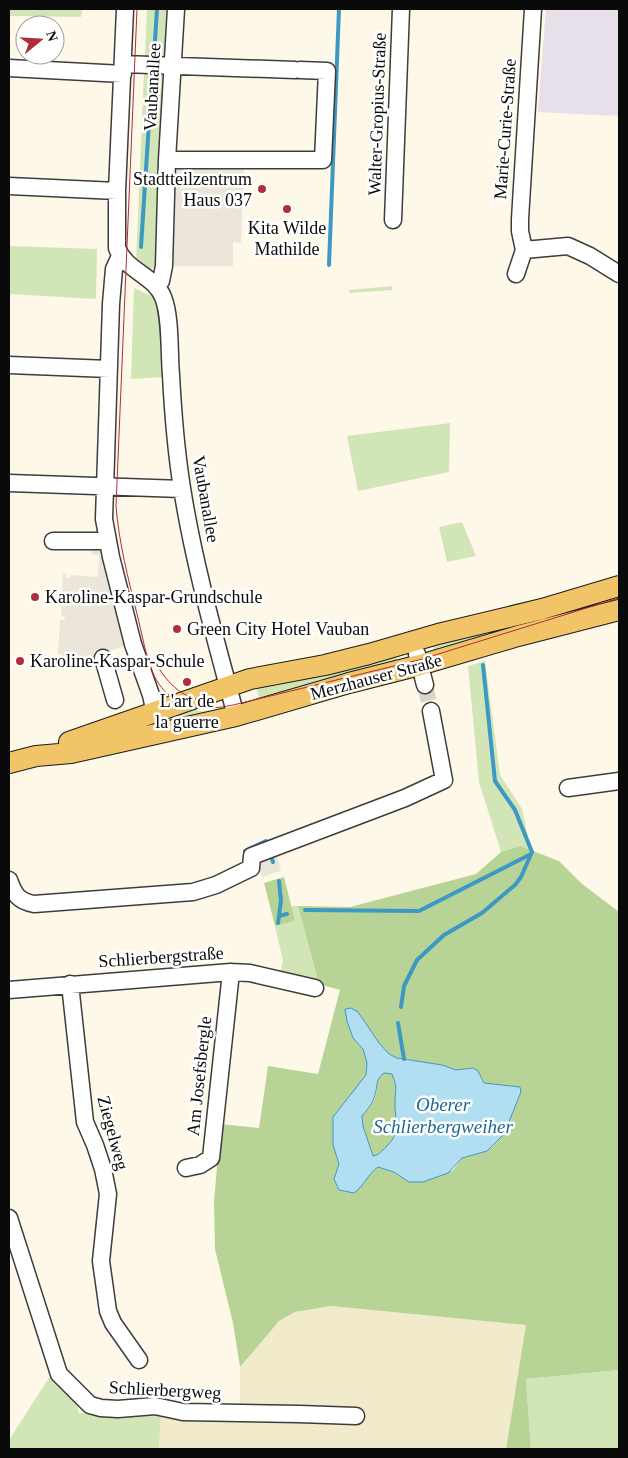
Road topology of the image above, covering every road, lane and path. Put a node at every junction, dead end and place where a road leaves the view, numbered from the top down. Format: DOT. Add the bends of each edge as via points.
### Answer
graph roads {
  1 [pos="125,9"];
  2 [pos="176,9"];
  3 [pos="401,9"];
  4 [pos="533,9"];
  5 [pos="173,66"];
  6 [pos="9,68"];
  7 [pos="123,69"];
  8 [pos="167,160"];
  9 [pos="9,186"];
  10 [pos="117,191"];
  11 [pos="393,220"];
  12 [pos="524,250"];
  13 [pos="120,256"];
  14 [pos="516,274"];
  15 [pos="619,274"];
  16 [pos="157,286"];
  17 [pos="9,365"];
  18 [pos="109,369"];
  19 [pos="9,483"];
  20 [pos="106,487"];
  21 [pos="182,489"];
  22 [pos="53,541"];
  23 [pos="108,541"];
  24 [pos="619,586"];
  25 [pos="619,610"];
  26 [pos="438,634"];
  27 [pos="391,648"];
  28 [pos="104,658"];
  29 [pos="419,660"];
  30 [pos="425,685"];
  31 [pos="228,687"];
  32 [pos="116,700"];
  33 [pos="431,711"];
  34 [pos="151,714"];
  35 [pos="236,716"];
  36 [pos="132,739"];
  37 [pos="36,756"];
  38 [pos="9,763"];
  39 [pos="619,782"];
  40 [pos="568,788"];
  41 [pos="9,880"];
  42 [pos="230,972"];
  43 [pos="70,984"];
  44 [pos="314,988"];
  45 [pos="9,990"];
  46 [pos="186,1168"];
  47 [pos="9,1218"];
  48 [pos="139,1360"];
  49 [pos="356,1416"];
  1 -- 7 [label="street, Vaubanallee"];
  2 -- 5 [label="street, Vaubanallee"];
  3 -- 11 [label="street, Walter-Gropius-Straße"];
  4 -- 12 [label="street, Marie-Curie-Straße" via="520,219"];
  5 -- 7 [label="street"];
  5 -- 8 [label="street, Vaubanallee"];
  5 -- 8 [label="street" via="327,71 323,160"];
  6 -- 7 [label="street"];
  7 -- 10 [label="street, Vaubanallee"];
  8 -- 16 [label="street, Vaubanallee" via="164,266"];
  9 -- 10 [label="street"];
  10 -- 13 [label="street, Vaubanallee" via="116,236"];
  12 -- 14 [label="street, Marie-Curie-Straße"];
  12 -- 15 [label="street" via="568,246"];
  13 -- 16 [label="street"];
  13 -- 18 [label="street, Vaubanallee" via="114,268 110,304"];
  16 -- 21 [label="street, Vaubanallee" via="167,314"];
  17 -- 18 [label="street"];
  18 -- 20 [label="street, Vaubanallee"];
  19 -- 20 [label="street"];
  20 -- 21 [label="street"];
  20 -- 23 [label="street, Vaubanallee" via="104,519"];
  21 -- 31 [label="street, Vaubanallee" via="203,595"];
  22 -- 23 [label="street"];
  23 -- 34 [label="street, Vaubanallee" via="133,644 151,695"];
  24 -- 26 [label="main road, Merzhauser Straße"];
  25 -- 29 [label="main road, Merzhauser Straße"];
  26 -- 27 [label="main road, Merzhauser Straße"];
  26 -- 29 [label="main road"];
  27 -- 29 [label="main road"];
  27 -- 31 [label="main road, Merzhauser Straße"];
  28 -- 32 [label="street" via="106,683"];
  29 -- 30 [label="street"];
  29 -- 35 [label="main road, Merzhauser Straße"];
  31 -- 34 [label="main road, Merzhauser Straße"];
  31 -- 35 [label="street, Vaubanallee"];
  33 -- 41 [label="street" via="444,780 403,799 252,856 251,868 216,884 193,892 34,904 19,899 13,893"];
  34 -- 36 [label="main road" via="145,728"];
  34 -- 37 [label="main road, Merzhauser Straße"];
  35 -- 36 [label="main road, Merzhauser Straße"];
  36 -- 37 [label="main road, Merzhauser Straße" via="71,753"];
  37 -- 38 [label="main road, Merzhauser Straße"];
  39 -- 40 [label="street"];
  42 -- 43 [label="street, Schlierbergstraße"];
  42 -- 44 [label="street, Schlierbergstraße" via="250,973"];
  42 -- 46 [label="street, Am Josefsbergle" via="211,1158"];
  43 -- 45 [label="street, Schlierbergstraße"];
  43 -- 48 [label="street, Ziegelweg" via="85,1122 108,1194 101,1261 108,1311"];
  47 -- 49 [label="street, Schlierbergweg" via="54,1363 62,1378 90,1405 118,1409 155,1406 182,1412"];
}
